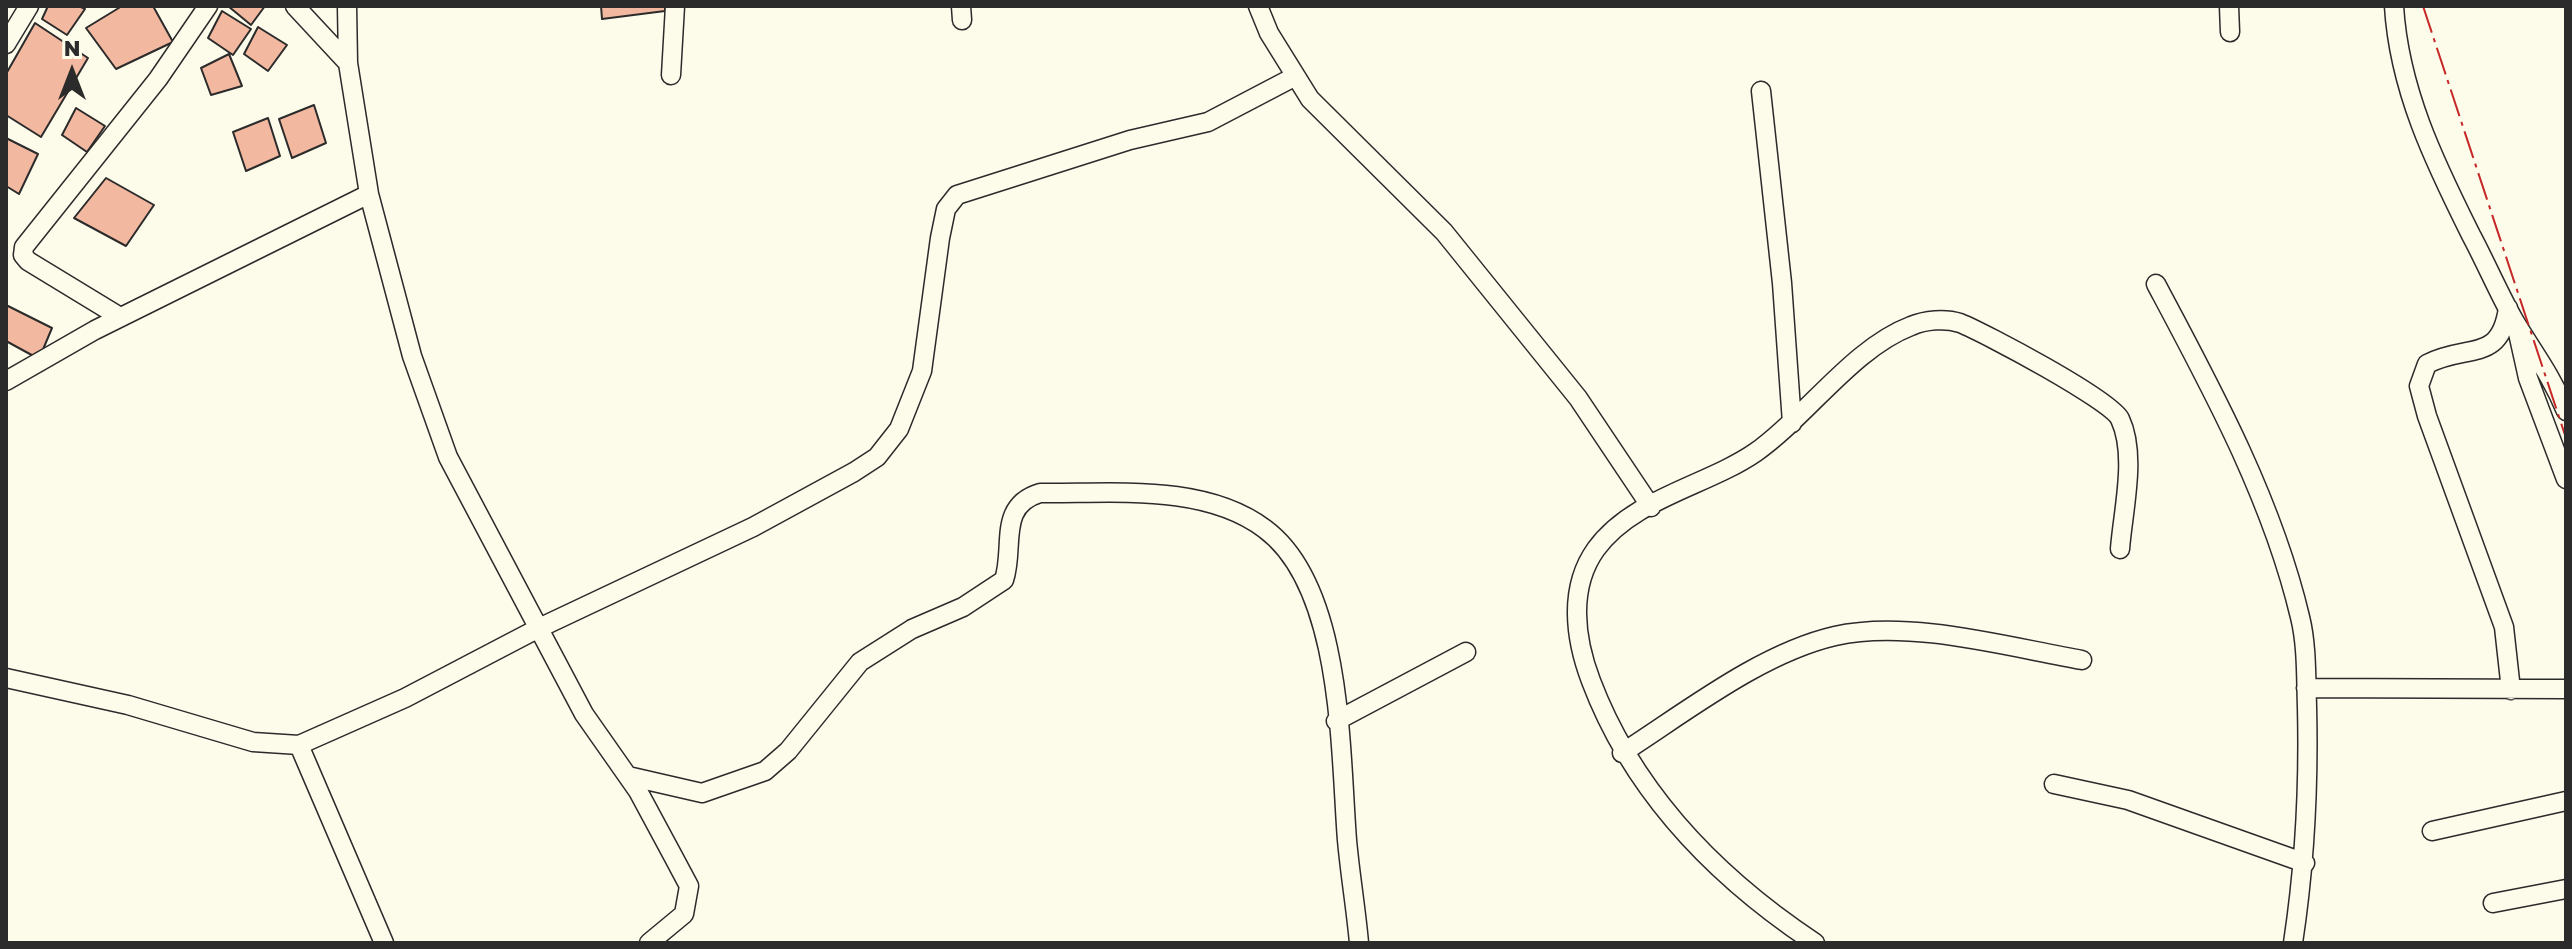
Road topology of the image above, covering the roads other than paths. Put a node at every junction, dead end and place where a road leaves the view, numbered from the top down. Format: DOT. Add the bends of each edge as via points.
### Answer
graph roads {
  1 [pos="29,6"];
  2 [pos="208,6"];
  3 [pos="295,6"];
  4 [pos="347,6"];
  5 [pos="675,6"];
  6 [pos="1258,6"];
  7 [pos="2229,6"];
  8 [pos="2394,6"];
  9 [pos="2230,32"];
  10 [pos="6,44"];
  11 [pos="348,63"];
  12 [pos="671,75"];
  13 [pos="1294,77"];
  14 [pos="1761,91"];
  15 [pos="369,194"];
  16 [pos="2156,284"];
  17 [pos="2512,315"];
  18 [pos="120,317"];
  19 [pos="6,381"];
  20 [pos="2566,411"];
  21 [pos="1792,423"];
  22 [pos="2566,479"];
  23 [pos="1651,507"];
  24 [pos="2120,549"];
  25 [pos="537,629"];
  26 [pos="1466,652"];
  27 [pos="2082,660"];
  28 [pos="6,678"];
  29 [pos="2306,688"];
  30 [pos="2566,689"];
  31 [pos="2511,690"];
  32 [pos="1336,721"];
  33 [pos="299,745"];
  34 [pos="1622,753"];
  35 [pos="628,776"];
  36 [pos="2054,784"];
  37 [pos="2566,801"];
  38 [pos="2432,831"];
  39 [pos="2305,863"];
  40 [pos="2566,889"];
  41 [pos="2493,903"];
  42 [pos="384,943"];
  43 [pos="649,943"];
  44 [pos="1359,943"];
  45 [pos="1815,943"];
  46 [pos="2293,943"];
  1 -- 10 [label="street"];
  2 -- 18 [label="street" via="158,79 24,247 28,261"];
  3 -- 11 [label="street"];
  4 -- 11 [label="street"];
  5 -- 12 [label="street"];
  6 -- 13 [label="street"];
  7 -- 9 [label="street"];
  8 -- 17 [label="street" via="2396,43 2433,159"];
  11 -- 15 [label="street"];
  13 -- 23 [label="street" via="1343,135 1444,232 1578,398"];
  13 -- 25 [label="street" via="1208,122 1130,140 957,195 946,209 940,238 922,371 899,429 877,457 753,527"];
  14 -- 21 [label="street"];
  15 -- 18 [label="street"];
  15 -- 25 [label="street" via="412,356 448,457"];
  16 -- 29 [label="street" via="2221,406 2285,566 2301,619"];
  17 -- 20 [label="street" via="2549,371"];
  17 -- 22 [label="street" via="2528,378"];
  17 -- 31 [label="street" via="2501,337 2489,346 2427,364 2419,386 2504,627"];
  18 -- 19 [label="street"];
  21 -- 23 [label="street" via="1751,455"];
  21 -- 24 [label="street" via="1879,342 1914,325 1958,322 2091,392 2118,414 2125,432 2126,468"];
  23 -- 34 [label="street" via="1597,548 1579,595 1579,650"];
  25 -- 33 [label="street" via="405,698"];
  25 -- 35 [label="street" via="584,714"];
  26 -- 32 [label="street"];
  27 -- 34 [label="street" via="1909,632 1835,636 1779,657"];
  28 -- 33 [label="street" via="128,705 253,742"];
  29 -- 31 [label="street"];
  29 -- 39 [label="street"];
  30 -- 31 [label="street"];
  32 -- 35 [label="street" via="1318,611 1286,548 1264,528 1189,499 1040,493 1021,502 1010,518 1004,580 860,662 788,751 765,771 702,793"];
  32 -- 44 [label="street"];
  33 -- 42 [label="street"];
  34 -- 45 [label="street" via="1662,807 1721,869"];
  35 -- 43 [label="street" via="689,886 684,914"];
  36 -- 39 [label="street" via="2128,800"];
  37 -- 38 [label="street"];
  39 -- 46 [label="street"];
  40 -- 41 [label="street"];
}
